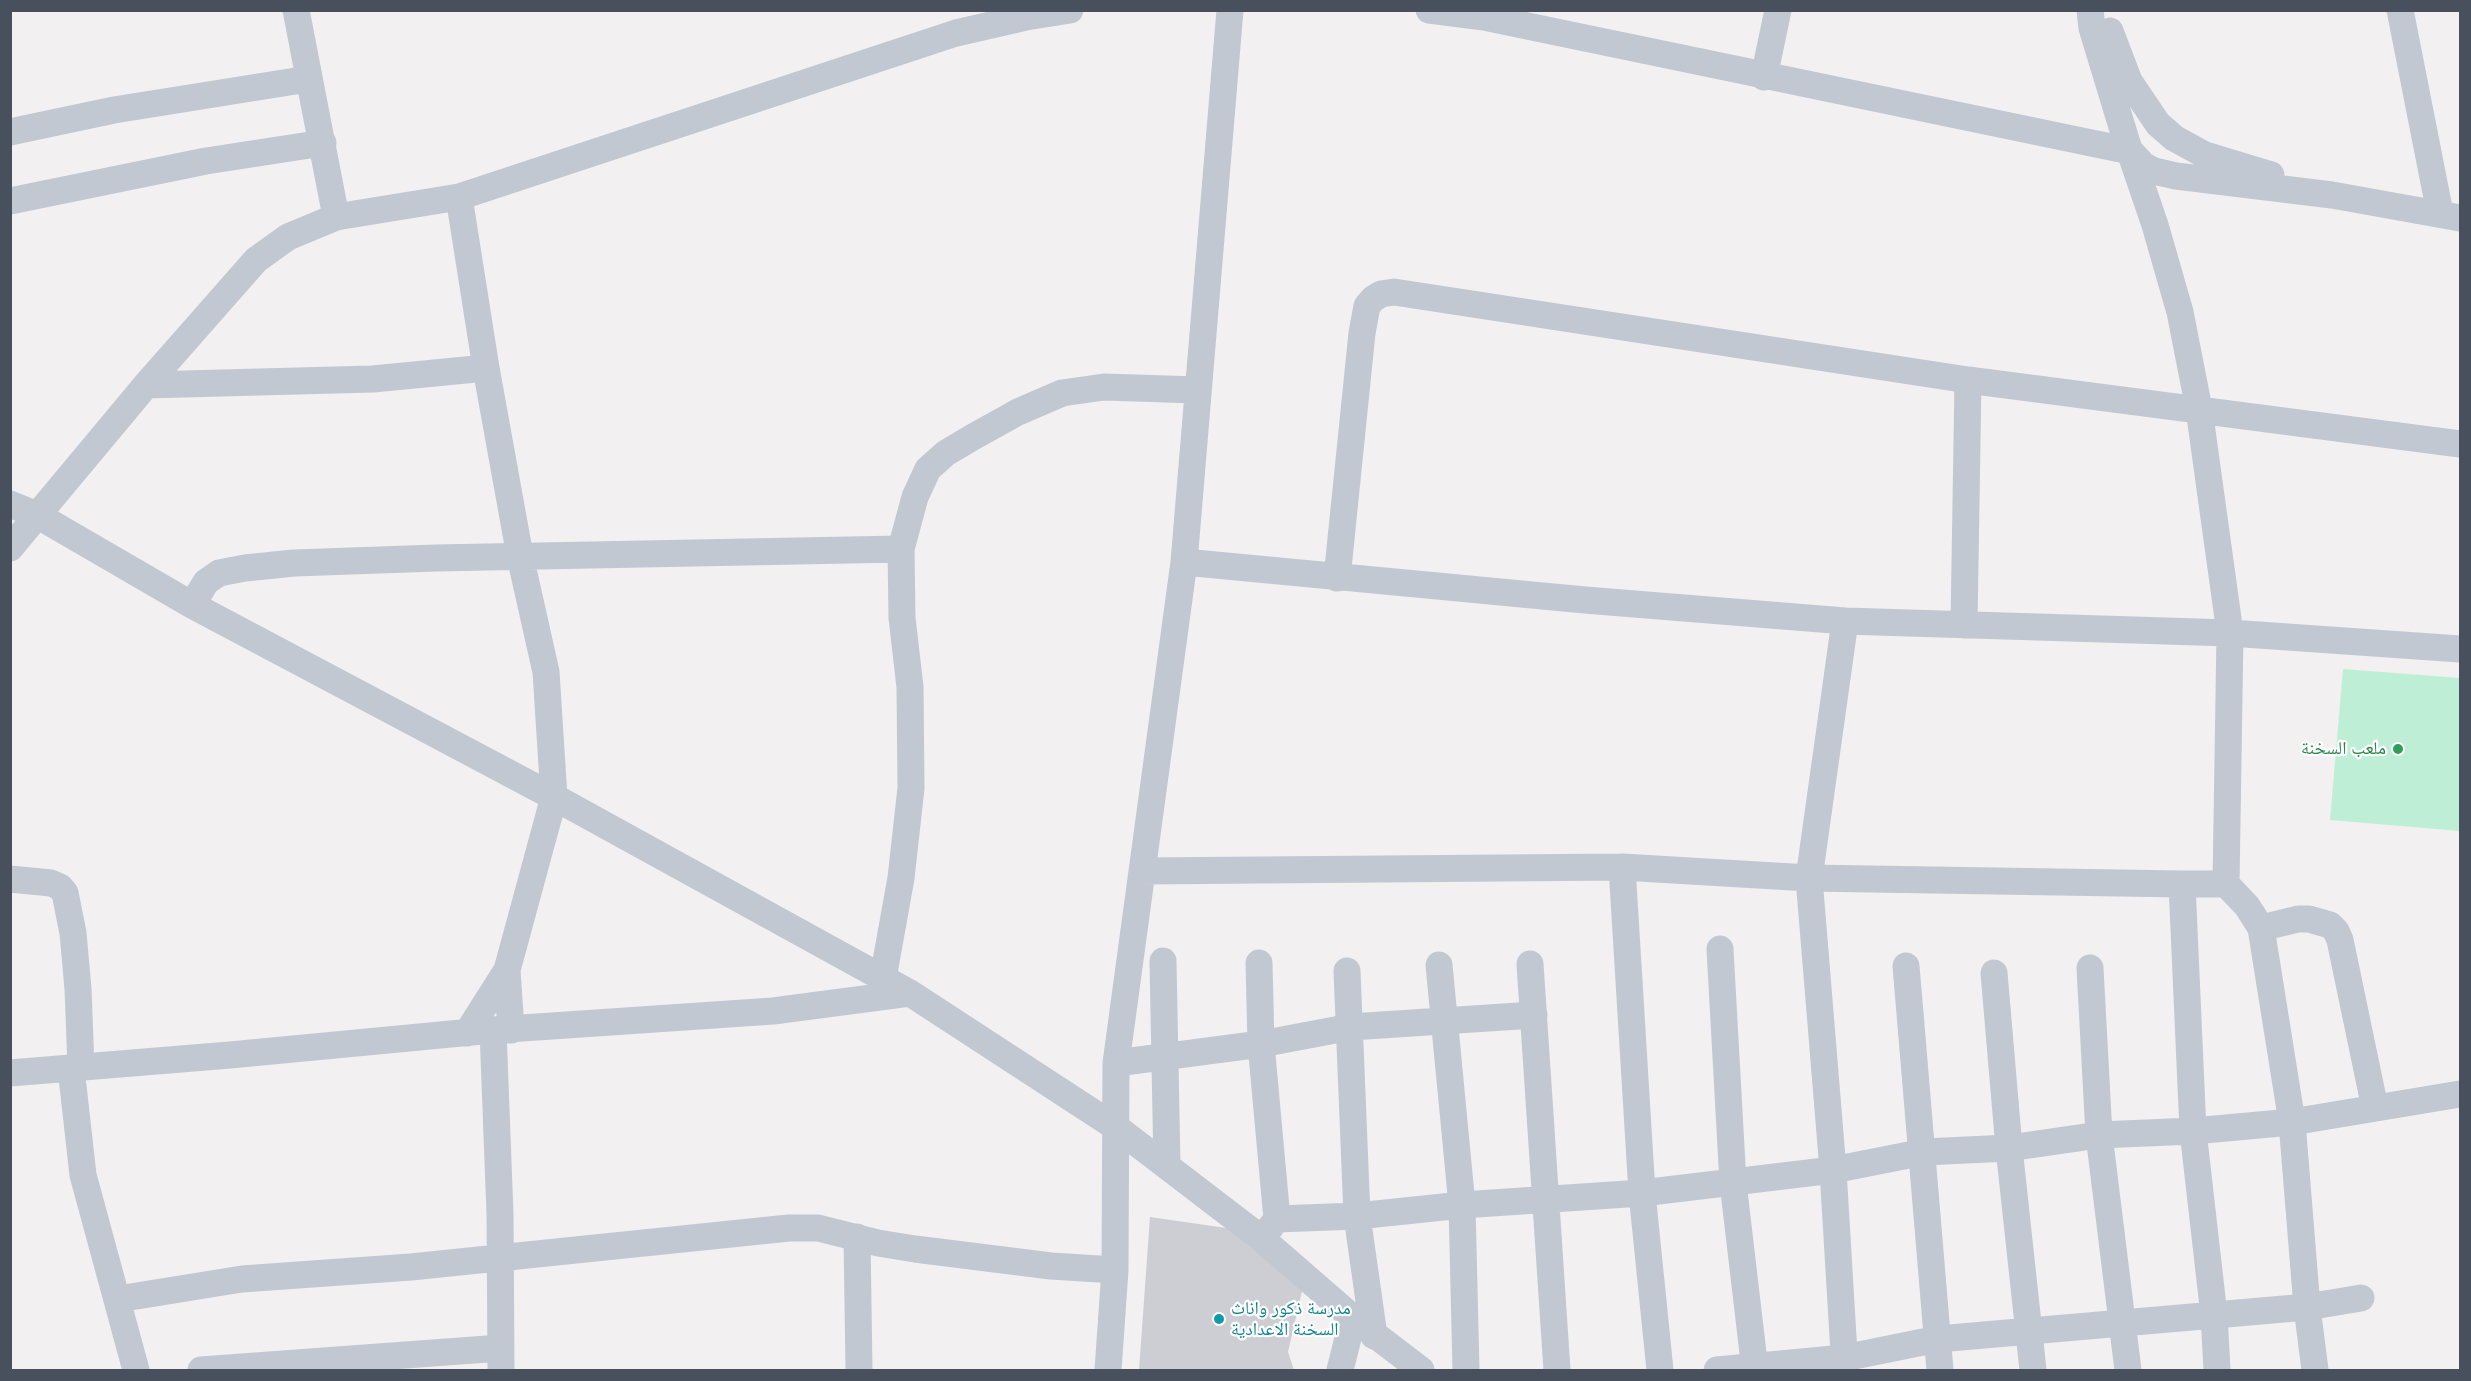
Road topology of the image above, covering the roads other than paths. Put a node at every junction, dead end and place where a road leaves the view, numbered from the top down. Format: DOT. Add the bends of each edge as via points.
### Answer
graph roads {
  1 [pos="296,10"];
  2 [pos="1071,10"];
  3 [pos="1230,10"];
  4 [pos="1429,10"];
  5 [pos="1778,10"];
  6 [pos="2090,10"];
  7 [pos="2100,10"];
  8 [pos="2400,10"];
  9 [pos="1484,14"];
  10 [pos="1764,77"];
  11 [pos="308,79"];
  12 [pos="2164,130"];
  13 [pos="10,132"];
  14 [pos="322,143"];
  15 [pos="2130,152"];
  16 [pos="2154,171"];
  17 [pos="2332,195"];
  18 [pos="459,197"];
  19 [pos="10,201"];
  20 [pos="2450,216"];
  21 [pos="336,217"];
  22 [pos="486,368"];
  23 [pos="1968,380"];
  24 [pos="146,385"];
  25 [pos="1198,390"];
  26 [pos="2199,409"];
  27 [pos="2460,444"];
  28 [pos="10,504"];
  29 [pos="38,515"];
  30 [pos="10,548"];
  31 [pos="901,549"];
  32 [pos="520,556"];
  33 [pos="1184,562"];
  34 [pos="1337,578"];
  35 [pos="192,605"];
  36 [pos="1845,621"];
  37 [pos="1964,625"];
  38 [pos="2230,633"];
  39 [pos="2460,649"];
  40 [pos="554,797"];
  41 [pos="1622,867"];
  42 [pos="1142,871"];
  43 [pos="1809,878"];
  44 [pos="10,879"];
  45 [pos="2182,884"];
  46 [pos="2226,884"];
  47 [pos="2261,928"];
  48 [pos="1720,949"];
  49 [pos="1163,961"];
  50 [pos="1259,963"];
  51 [pos="1530,964"];
  52 [pos="1439,965"];
  53 [pos="1906,966"];
  54 [pos="2090,969"];
  55 [pos="507,970"];
  56 [pos="1347,971"];
  57 [pos="1994,973"];
  58 [pos="883,978"];
  59 [pos="910,993"];
  60 [pos="1534,1015"];
  61 [pos="1444,1021"];
  62 [pos="1351,1027"];
  63 [pos="490,1031"];
  64 [pos="1261,1044"];
  65 [pos="1163,1057"];
  66 [pos="1116,1063"];
  67 [pos="76,1068"];
  68 [pos="10,1072"];
  69 [pos="2460,1094"];
  70 [pos="2375,1108"];
  71 [pos="2292,1122"];
  72 [pos="1117,1128"];
  73 [pos="2193,1131"];
  74 [pos="2099,1135"];
  75 [pos="2009,1148"];
  76 [pos="1923,1152"];
  77 [pos="1167,1166"];
  78 [pos="1833,1170"];
  79 [pos="1733,1183"];
  80 [pos="1642,1193"];
  81 [pos="1547,1200"];
  82 [pos="1462,1205"];
  83 [pos="1357,1216"];
  84 [pos="1269,1229"];
  85 [pos="857,1237"];
  86 [pos="499,1256"];
  87 [pos="1115,1270"];
  88 [pos="2361,1298"];
  89 [pos="118,1299"];
  90 [pos="2307,1307"];
  91 [pos="2214,1315"];
  92 [pos="1353,1318"];
  93 [pos="2123,1324"];
  94 [pos="2029,1331"];
  95 [pos="1374,1336"];
  96 [pos="1938,1339"];
  97 [pos="501,1359"];
  98 [pos="1845,1364"];
  99 [pos="1755,1369"];
  100 [pos="136,1371"];
  101 [pos="201,1371"];
  102 [pos="859,1371"];
  103 [pos="1108,1371"];
  104 [pos="1340,1371"];
  105 [pos="1421,1371"];
  106 [pos="1466,1371"];
  107 [pos="1557,1371"];
  108 [pos="1660,1371"];
  109 [pos="1717,1371"];
  110 [pos="1940,1371"];
  111 [pos="2033,1371"];
  112 [pos="2127,1371"];
  113 [pos="2217,1371"];
  114 [pos="2315,1371"];
  1 -- 11 [label="street"];
  2 -- 18 [label="street" via="956,33"];
  3 -- 25 [label="street"];
  4 -- 9 [label="street"];
  5 -- 10 [label="street"];
  6 -- 15 [label="street"];
  7 -- 12 [label="street" via="2129,81"];
  8 -- 20 [label="street"];
  9 -- 10 [label="street"];
  10 -- 15 [label="street"];
  11 -- 13 [label="street" via="114,110"];
  11 -- 14 [label="street"];
  12 -- 15 [label="street" via="2145,126 2136,133"];
  12 -- 16 [label="street" via="2170,154"];
  12 -- 17 [label="street" via="2205,155"];
  14 -- 19 [label="street" via="206,161"];
  14 -- 21 [label="street"];
  15 -- 16 [label="street"];
  15 -- 26 [label="street" via="2180,312"];
  16 -- 17 [label="street" via="2203,181"];
  17 -- 20 [label="street"];
  18 -- 21 [label="street"];
  18 -- 22 [label="street"];
  21 -- 24 [label="street" via="288,237 256,260"];
  22 -- 24 [label="street" via="374,379"];
  22 -- 32 [label="street"];
  23 -- 26 [label="street"];
  23 -- 34 [label="street" via="1394,292 1381,294 1367,306 1362,333"];
  23 -- 37 [label="street"];
  24 -- 29 [label="street"];
  25 -- 31 [label="street" via="1104,387 1062,393 1018,412 946,453 928,469 915,497"];
  25 -- 33 [label="street"];
  26 -- 27 [label="street"];
  26 -- 38 [label="street"];
  28 -- 29 [label="street"];
  29 -- 30 [label="street"];
  29 -- 35 [label="street"];
  31 -- 32 [label="street"];
  31 -- 58 [label="street" via="902,618 910,687 911,788 901,878"];
  32 -- 35 [label="street" via="245,568 210,578"];
  32 -- 40 [label="street" via="546,672"];
  33 -- 34 [label="street"];
  33 -- 42 [label="street"];
  34 -- 36 [label="street"];
  35 -- 40 [label="street"];
  36 -- 37 [label="street"];
  36 -- 43 [label="street"];
  37 -- 38 [label="street"];
  38 -- 39 [label="street"];
  38 -- 46 [label="street"];
  40 -- 55 [label="street"];
  40 -- 58 [label="street"];
  41 -- 42 [label="street"];
  41 -- 43 [label="street"];
  41 -- 80 [label="street"];
  42 -- 66 [label="street"];
  43 -- 45 [label="street"];
  43 -- 78 [label="street"];
  44 -- 67 [label="street" via="51,883 65,893 78,988"];
  45 -- 46 [label="street"];
  45 -- 73 [label="street"];
  46 -- 47 [label="street"];
  47 -- 70 [label="street" via="2298,919 2330,925 2336,931"];
  47 -- 71 [label="street"];
  48 -- 79 [label="street"];
  49 -- 65 [label="street"];
  50 -- 64 [label="street"];
  51 -- 60 [label="street"];
  52 -- 61 [label="street"];
  53 -- 76 [label="street"];
  54 -- 74 [label="street"];
  55 -- 63 [label="street"];
  55 -- 63 [label="street"];
  56 -- 62 [label="street"];
  57 -- 75 [label="street"];
  58 -- 59 [label="street"];
  59 -- 63 [label="street" via="773,1011"];
  59 -- 72 [label="street"];
  60 -- 61 [label="street"];
  60 -- 81 [label="street"];
  61 -- 62 [label="street"];
  61 -- 82 [label="street"];
  62 -- 64 [label="street"];
  62 -- 83 [label="street"];
  63 -- 67 [label="street"];
  63 -- 86 [label="street"];
  64 -- 65 [label="street"];
  64 -- 84 [label="street"];
  65 -- 66 [label="street"];
  65 -- 77 [label="street"];
  66 -- 72 [label="street"];
  67 -- 68 [label="street"];
  67 -- 89 [label="street" via="83,1175"];
  69 -- 70 [label="street"];
  70 -- 71 [label="street"];
  71 -- 73 [label="street"];
  71 -- 90 [label="street"];
  72 -- 77 [label="street"];
  72 -- 87 [label="street"];
  73 -- 74 [label="street"];
  73 -- 91 [label="street"];
  74 -- 75 [label="street"];
  74 -- 93 [label="street"];
  75 -- 76 [label="street"];
  75 -- 94 [label="street"];
  76 -- 78 [label="street"];
  76 -- 96 [label="street"];
  77 -- 84 [label="street"];
  78 -- 79 [label="street"];
  78 -- 98 [label="street"];
  79 -- 80 [label="street"];
  79 -- 99 [label="street"];
  80 -- 81 [label="street"];
  80 -- 108 [label="street"];
  81 -- 82 [label="street"];
  81 -- 107 [label="street"];
  82 -- 83 [label="street"];
  82 -- 106 [label="street"];
  83 -- 84 [label="street"];
  83 -- 95 [label="street"];
  84 -- 92 [label="street"];
  85 -- 86 [label="street" via="818,1228 789,1228"];
  85 -- 87 [label="street" via="915,1249"];
  85 -- 102 [label="street"];
  86 -- 89 [label="street" via="411,1267 242,1279"];
  86 -- 97 [label="street"];
  87 -- 103 [label="street"];
  88 -- 90 [label="street"];
  89 -- 100 [label="street"];
  90 -- 91 [label="street"];
  90 -- 114 [label="street"];
  91 -- 93 [label="street"];
  91 -- 113 [label="street"];
  92 -- 95 [label="street"];
  92 -- 104 [label="street"];
  93 -- 94 [label="street"];
  93 -- 112 [label="street"];
  94 -- 96 [label="street"];
  94 -- 111 [label="street"];
  95 -- 105 [label="street"];
  96 -- 98 [label="street"];
  96 -- 110 [label="street"];
  97 -- 101 [label="street"];
  98 -- 99 [label="street"];
  99 -- 109 [label="street"];
}
